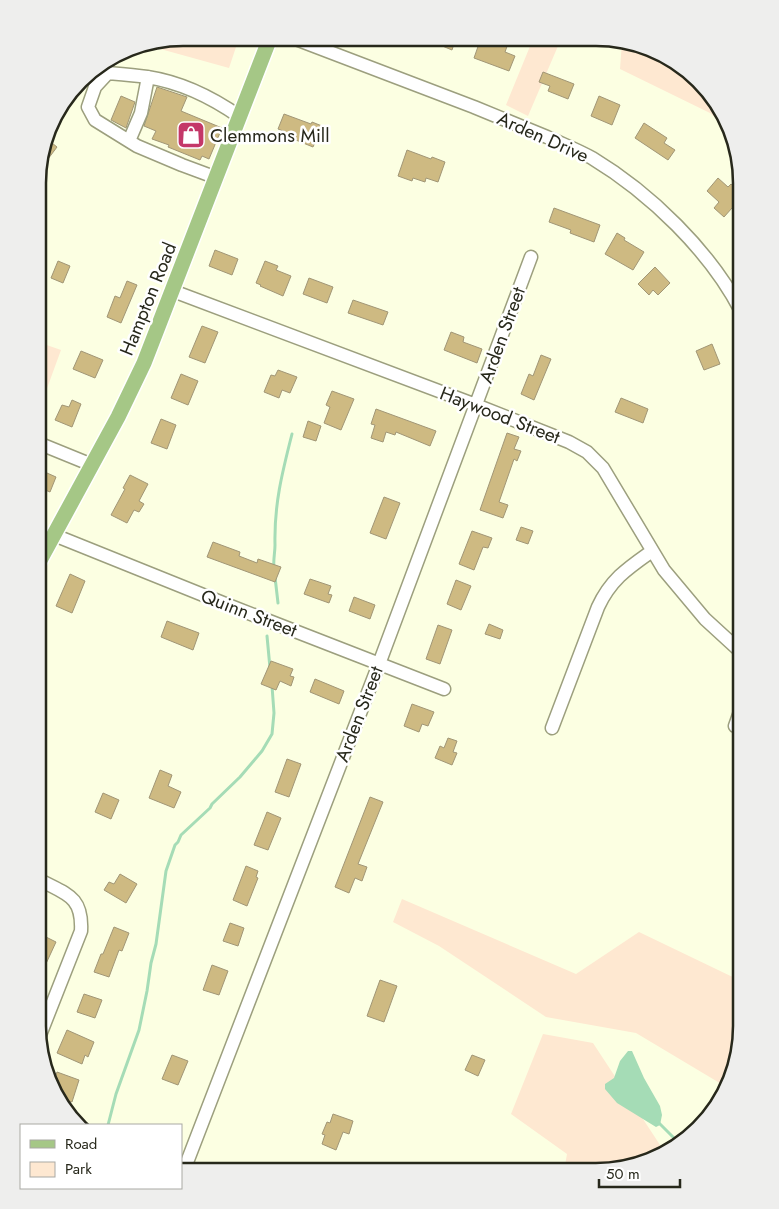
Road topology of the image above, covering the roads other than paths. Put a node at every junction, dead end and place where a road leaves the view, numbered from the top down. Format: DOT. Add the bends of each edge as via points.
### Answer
graph roads {
  1 [pos="267,46"];
  2 [pos="314,46"];
  3 [pos="148,77"];
  4 [pos="240,117"];
  5 [pos="129,140"];
  6 [pos="217,178"];
  7 [pos="531,257"];
  8 [pos="173,291"];
  9 [pos="733,296"];
  10 [pos="476,405"];
  11 [pos="46,446"];
  12 [pos="92,465"];
  13 [pos="54,535"];
  14 [pos="46,550"];
  15 [pos="652,551"];
  16 [pos="732,644"];
  17 [pos="379,664"];
  18 [pos="444,688"];
  19 [pos="552,728"];
  20 [pos="46,883"];
  21 [pos="46,1020"];
  22 [pos="187,1163"];
  1 -- 4 [label="main road, Hampton Road"];
  2 -- 9 [label="street, Arden Drive" via="507,120 592,158 652,203 677,227 708,259"];
  3 -- 4 [label="street" via="178,85 221,104"];
  3 -- 5 [label="street" via="141,113"];
  3 -- 5 [label="street" via="108,73 95,87 88,107 96,120"];
  4 -- 6 [label="main road, Hampton Road"];
  5 -- 6 [label="street" via="182,166"];
  6 -- 8 [label="main road, Hampton Road"];
  7 -- 10 [label="street, Arden Street"];
  8 -- 10 [label="street, Haywood Street"];
  8 -- 12 [label="main road, Hampton Road" via="144,363"];
  10 -- 15 [label="street, Haywood Street" via="570,442 587,452 602,468"];
  10 -- 17 [label="street, Arden Street"];
  11 -- 12 [label="street"];
  12 -- 13 [label="main road, Hampton Road"];
  13 -- 14 [label="main road, Hampton Road"];
  13 -- 17 [label="street, Quinn Street"];
  15 -- 16 [label="street, Haywood Street" via="705,619"];
  15 -- 19 [label="street" via="626,569 605,591"];
  17 -- 18 [label="street, Quinn Street"];
  17 -- 22 [label="street, Arden Street"];
  20 -- 21 [label="street" via="74,899 82,920"];
}
